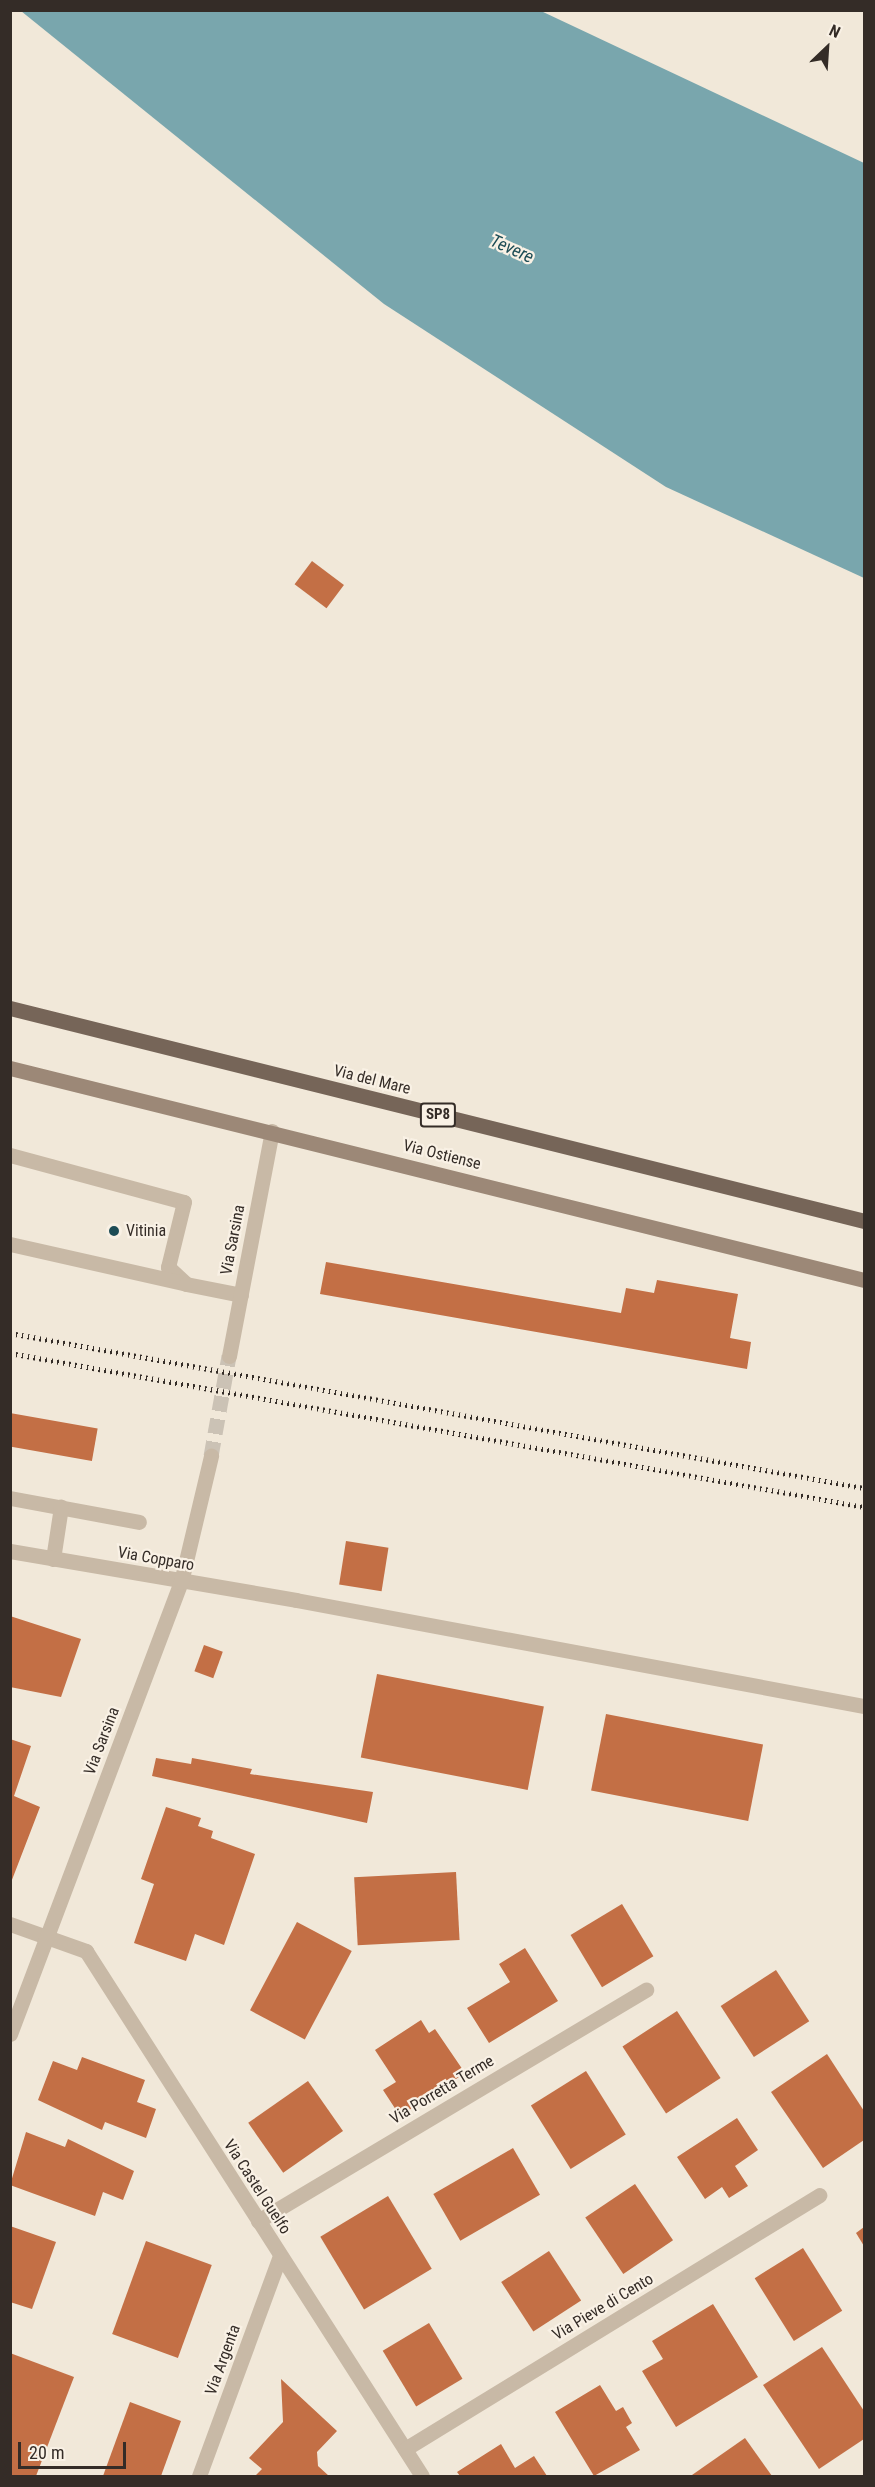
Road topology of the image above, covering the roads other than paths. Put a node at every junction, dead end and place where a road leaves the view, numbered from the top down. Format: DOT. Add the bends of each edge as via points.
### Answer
graph roads {
  1 [pos="10,1008"];
  2 [pos="10,1068"];
  3 [pos="272,1131"];
  4 [pos="10,1155"];
  5 [pos="864,1221"];
  6 [pos="10,1244"];
  7 [pos="864,1280"];
  8 [pos="186,1284"];
  9 [pos="241,1295"];
  10 [pos="229,1356"];
  11 [pos="211,1456"];
  12 [pos="10,1498"];
  13 [pos="61,1507"];
  14 [pos="139,1522"];
  15 [pos="10,1551"];
  16 [pos="52,1559"];
  17 [pos="181,1582"];
  18 [pos="864,1706"];
  19 [pos="10,1924"];
  20 [pos="47,1937"];
  21 [pos="646,1990"];
  22 [pos="10,2034"];
  23 [pos="819,2195"];
  24 [pos="258,2221"];
  25 [pos="280,2256"];
  26 [pos="405,2449"];
  27 [pos="199,2476"];
  28 [pos="422,2476"];
  1 -- 5 [label="main road, Via del Mare / SP8"];
  2 -- 3 [label="main road, Via Ostiense"];
  3 -- 7 [label="main road, Via Ostiense"];
  3 -- 9 [label="street, Via Sarsina"];
  4 -- 8 [label="street" via="184,1202 168,1268"];
  6 -- 8 [label="street"];
  8 -- 9 [label="street"];
  9 -- 10 [label="street, Via Sarsina"];
  11 -- 17 [label="street, Via Sarsina"];
  12 -- 13 [label="street"];
  13 -- 14 [label="street"];
  13 -- 16 [label="street"];
  15 -- 16 [label="street, Via Copparo"];
  16 -- 17 [label="street, Via Copparo"];
  17 -- 18 [label="street, Via Copparo"];
  17 -- 20 [label="street, Via Sarsina"];
  19 -- 20 [label="street, Via Castel Guelfo"];
  20 -- 22 [label="street, Via Sarsina"];
  20 -- 24 [label="street, Via Castel Guelfo" via="86,1951"];
  21 -- 24 [label="street, Via Porretta Terme"];
  23 -- 26 [label="street, Via Pieve di Cento"];
  24 -- 25 [label="street, Via Castel Guelfo"];
  25 -- 26 [label="street, Via Castel Guelfo"];
  25 -- 27 [label="street, Via Argenta"];
  26 -- 28 [label="street, Via Castel Guelfo"];
}
